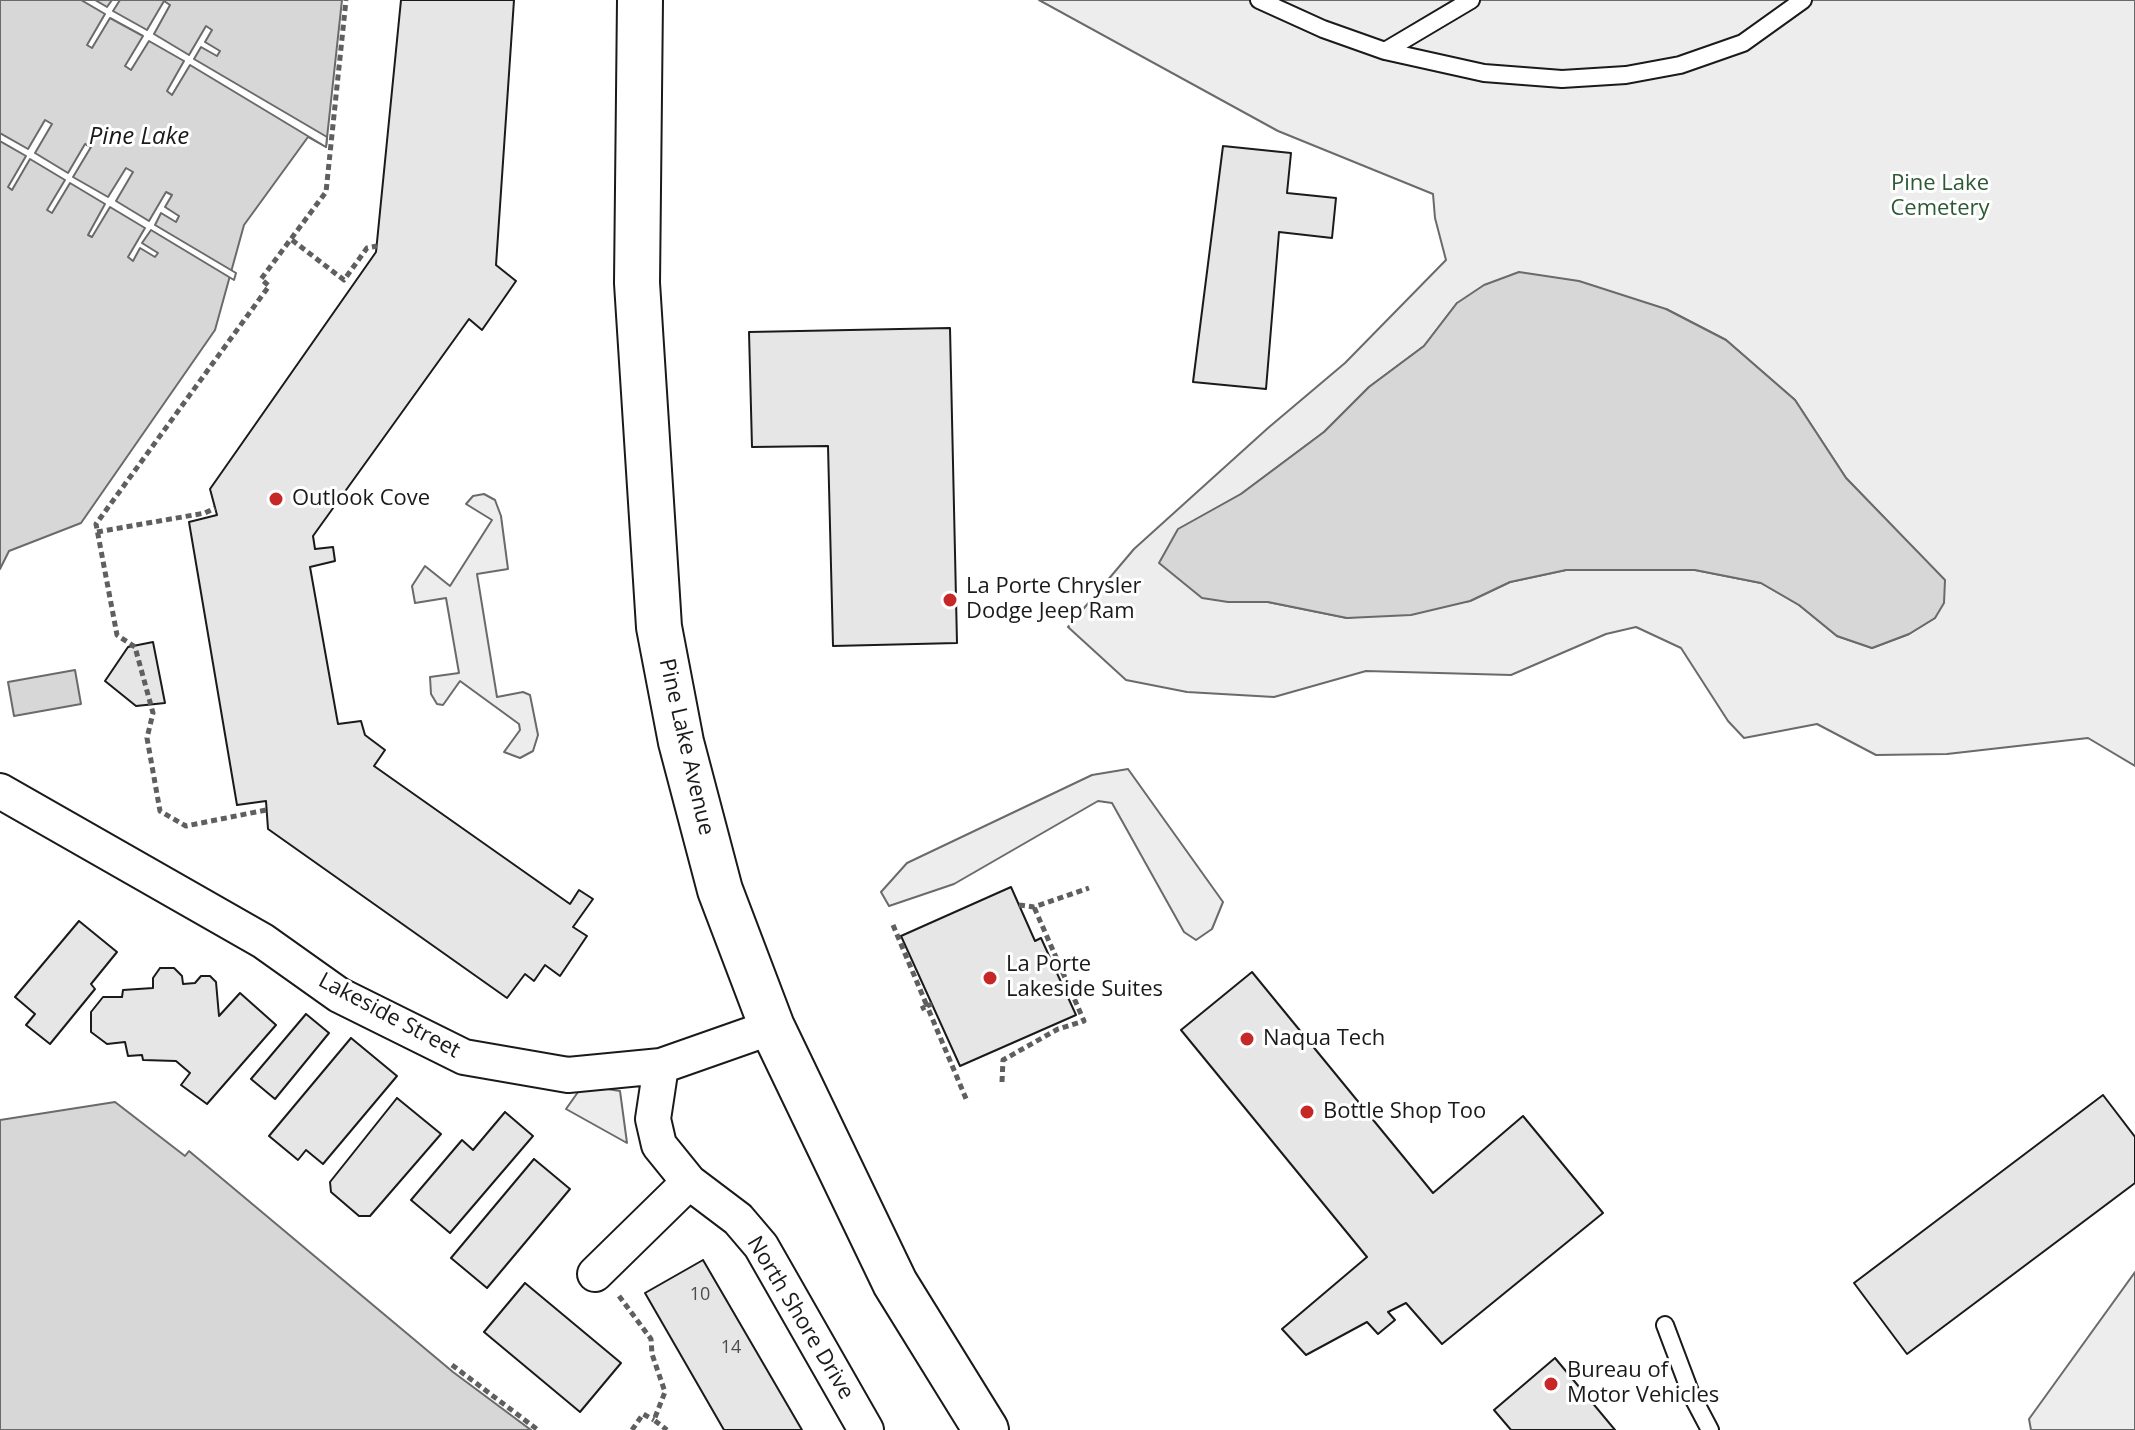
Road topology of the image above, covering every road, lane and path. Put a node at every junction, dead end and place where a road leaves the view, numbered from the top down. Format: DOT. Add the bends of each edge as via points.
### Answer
graph roads {
  1 [pos="346,0"];
  2 [pos="640,0"];
  3 [pos="1259,0"];
  4 [pos="1471,0"];
  5 [pos="1803,0"];
  6 [pos="1385,51"];
  7 [pos="292,240"];
  8 [pos="377,246"];
  9 [pos="215,508"];
  10 [pos="97,532"];
  11 [pos="0,791"];
  12 [pos="266,810"];
  13 [pos="1089,888"];
  14 [pos="1019,905"];
  15 [pos="1034,907"];
  16 [pos="893,925"];
  17 [pos="772,1027"];
  18 [pos="661,1066"];
  19 [pos="1002,1082"];
  20 [pos="967,1101"];
  21 [pos="689,1182"];
  22 [pos="597,1272"];
  23 [pos="1665,1325"];
  24 [pos="452,1365"];
  25 [pos="654,1420"];
  26 [pos="538,1430"];
  27 [pos="632,1430"];
  28 [pos="667,1430"];
  29 [pos="866,1430"];
  30 [pos="986,1430"];
  31 [pos="1710,1430"];
  1 -- 7 [label="path" via="326,192"];
  2 -- 17 [label="main road, Pine Lake Avenue" via="637,283 659,627 681,742 720,890"];
  3 -- 6 [label="lane"];
  4 -- 6 [label="lane"];
  5 -- 6 [label="lane" via="1743,43 1680,65 1626,75 1562,79 1484,73"];
  7 -- 8 [label="path" via="344,280 367,248"];
  7 -- 10 [label="path" via="261,279 269,286 96,524"];
  9 -- 10 [label="path"];
  10 -- 12 [label="path" via="117,635 135,647 153,713 147,738 160,811 186,826"];
  11 -- 18 [label="street, Lakeside Street" via="263,941 339,995 464,1057 568,1075"];
  13 -- 15 [label="path"];
  14 -- 15 [label="path"];
  15 -- 19 [label="path" via="1084,1021 1058,1026 1003,1060"];
  16 -- 20 [label="path"];
  17 -- 18 [label="street, Lakeside Street"];
  17 -- 30 [label="main road, Pine Lake Avenue" via="895,1283"];
  18 -- 21 [label="street, North Shore Drive" via="653,1119 659,1145"];
  21 -- 22 [label="street"];
  21 -- 29 [label="street, North Shore Drive" via="738,1219 761,1246"];
  22 -- 25 [label="path" via="651,1339 665,1392"];
  23 -- 31 [label="lane"];
  24 -- 26 [label="path"];
  25 -- 27 [label="path" via="643,1414"];
  25 -- 28 [label="path"];
}
